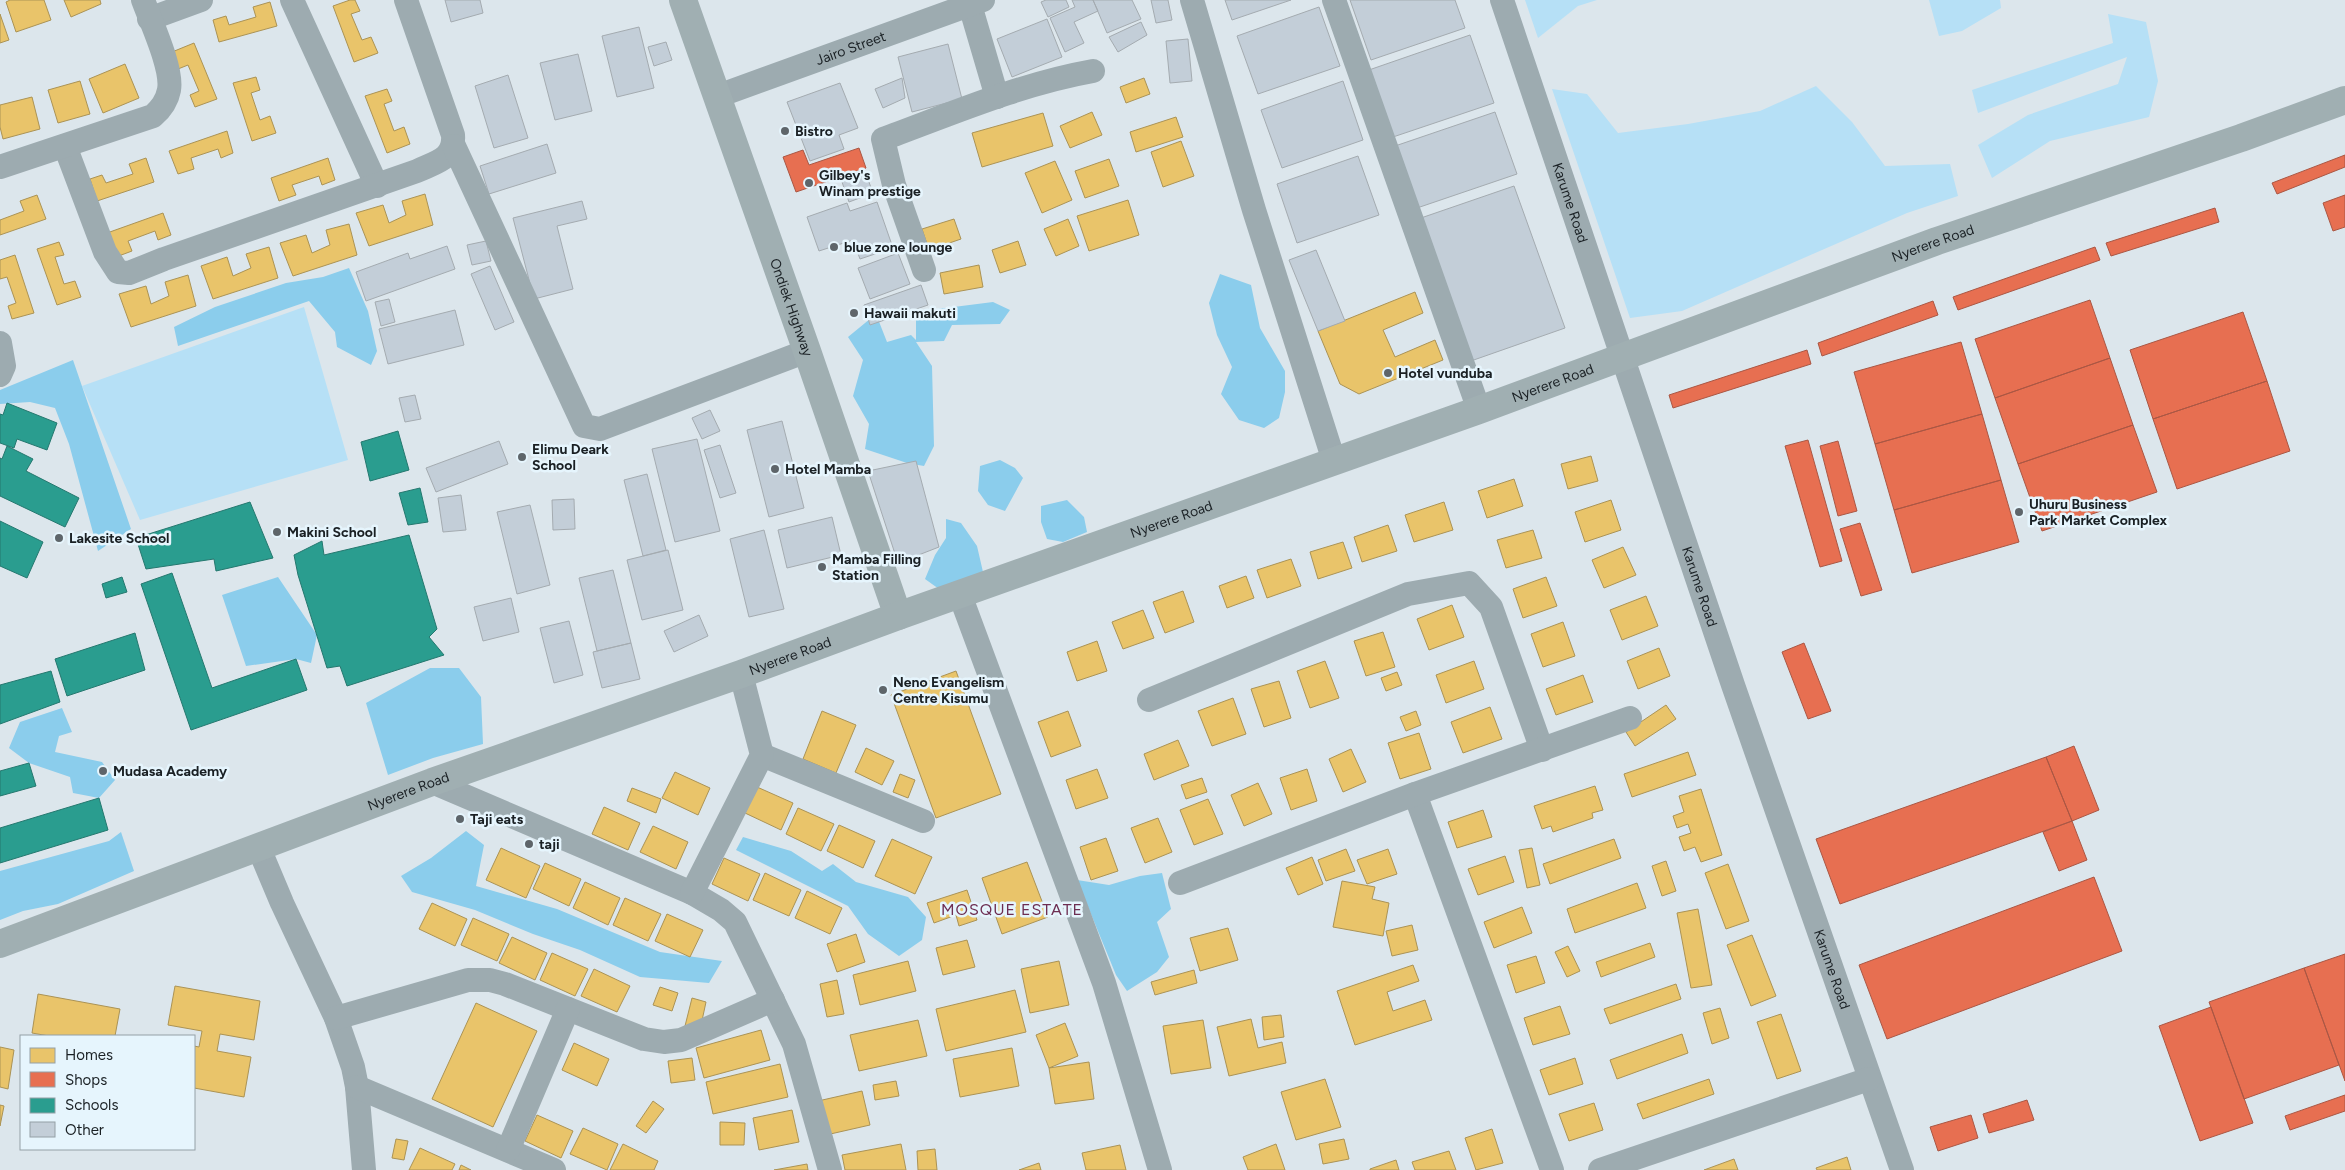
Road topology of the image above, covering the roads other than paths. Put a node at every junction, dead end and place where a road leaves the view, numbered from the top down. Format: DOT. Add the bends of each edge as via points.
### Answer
graph roads {
  1 [pos="201,0"];
  2 [pos="292,0"];
  3 [pos="406,0"];
  4 [pos="682,0"];
  5 [pos="1192,0"];
  6 [pos="1334,0"];
  7 [pos="1502,0"];
  8 [pos="977,2"];
  9 [pos="146,9"];
  10 [pos="1093,71"];
  11 [pos="718,96"];
  12 [pos="997,97"];
  13 [pos="2345,100"];
  14 [pos="65,146"];
  15 [pos="454,146"];
  16 [pos="0,167"];
  17 [pos="377,186"];
  18 [pos="924,270"];
  19 [pos="0,343"];
  20 [pos="807,351"];
  21 [pos="1623,356"];
  22 [pos="0,376"];
  23 [pos="1479,410"];
  24 [pos="1334,461"];
  25 [pos="960,595"];
  26 [pos="898,616"];
  27 [pos="741,674"];
  28 [pos="1149,700"];
  29 [pos="1630,718"];
  30 [pos="1542,750"];
  31 [pos="762,755"];
  32 [pos="432,782"];
  33 [pos="1415,794"];
  34 [pos="924,821"];
  35 [pos="258,846"];
  36 [pos="1180,883"];
  37 [pos="692,893"];
  38 [pos="0,944"];
  39 [pos="774,1000"];
  40 [pos="568,1009"];
  41 [pos="336,1018"];
  42 [pos="1869,1079"];
  43 [pos="358,1088"];
  44 [pos="508,1150"];
  45 [pos="364,1170"];
  46 [pos="554,1170"];
  47 [pos="830,1170"];
  48 [pos="1160,1170"];
  49 [pos="1552,1170"];
  50 [pos="1600,1170"];
  51 [pos="1902,1170"];
  1 -- 9 [label="street"];
  2 -- 17 [label="street"];
  3 -- 15 [label="street"];
  4 -- 11 [label="main road, Ondiek Highway"];
  5 -- 24 [label="street" via="1254,210"];
  6 -- 23 [label="street"];
  7 -- 21 [label="street, Karume Road"];
  8 -- 11 [label="street, Jairo Street"];
  8 -- 12 [label="street"];
  9 -- 14 [label="street" via="168,71 169,91 163,108 153,116"];
  10 -- 12 [label="street"];
  11 -- 20 [label="main road, Ondiek Highway"];
  12 -- 18 [label="street" via="883,139 894,185"];
  13 -- 21 [label="main road, Nyerere Road" via="1937,241"];
  14 -- 16 [label="street"];
  14 -- 17 [label="street" via="105,252 118,272 129,273"];
  15 -- 17 [label="street" via="446,158"];
  15 -- 20 [label="street" via="584,426 600,429"];
  19 -- 22 [label="street" via="4,366"];
  20 -- 26 [label="main road, Ondiek Highway"];
  21 -- 23 [label="main road, Nyerere Road"];
  21 -- 42 [label="street, Karume Road"];
  23 -- 24 [label="main road, Nyerere Road"];
  24 -- 25 [label="main road, Nyerere Road"];
  25 -- 26 [label="main road, Nyerere Road"];
  25 -- 48 [label="street" via="1104,983"];
  26 -- 27 [label="main road, Nyerere Road"];
  27 -- 31 [label="street"];
  27 -- 32 [label="main road, Nyerere Road"];
  28 -- 30 [label="street" via="1408,594 1469,583 1492,608"];
  29 -- 30 [label="street"];
  30 -- 33 [label="street"];
  31 -- 34 [label="street"];
  31 -- 37 [label="street"];
  32 -- 35 [label="main road, Nyerere Road"];
  32 -- 37 [label="street"];
  33 -- 36 [label="street"];
  33 -- 49 [label="street"];
  35 -- 38 [label="main road, Nyerere Road"];
  35 -- 41 [label="street"];
  37 -- 39 [label="street" via="735,922"];
  39 -- 40 [label="street" via="681,1040 664,1042 644,1039"];
  39 -- 47 [label="street" via="794,1044"];
  40 -- 41 [label="street" via="505,984 480,979"];
  40 -- 44 [label="street"];
  41 -- 43 [label="street"];
  42 -- 50 [label="street"];
  42 -- 51 [label="street, Karume Road"];
  43 -- 44 [label="street"];
  43 -- 45 [label="street"];
  44 -- 46 [label="street"];
}
